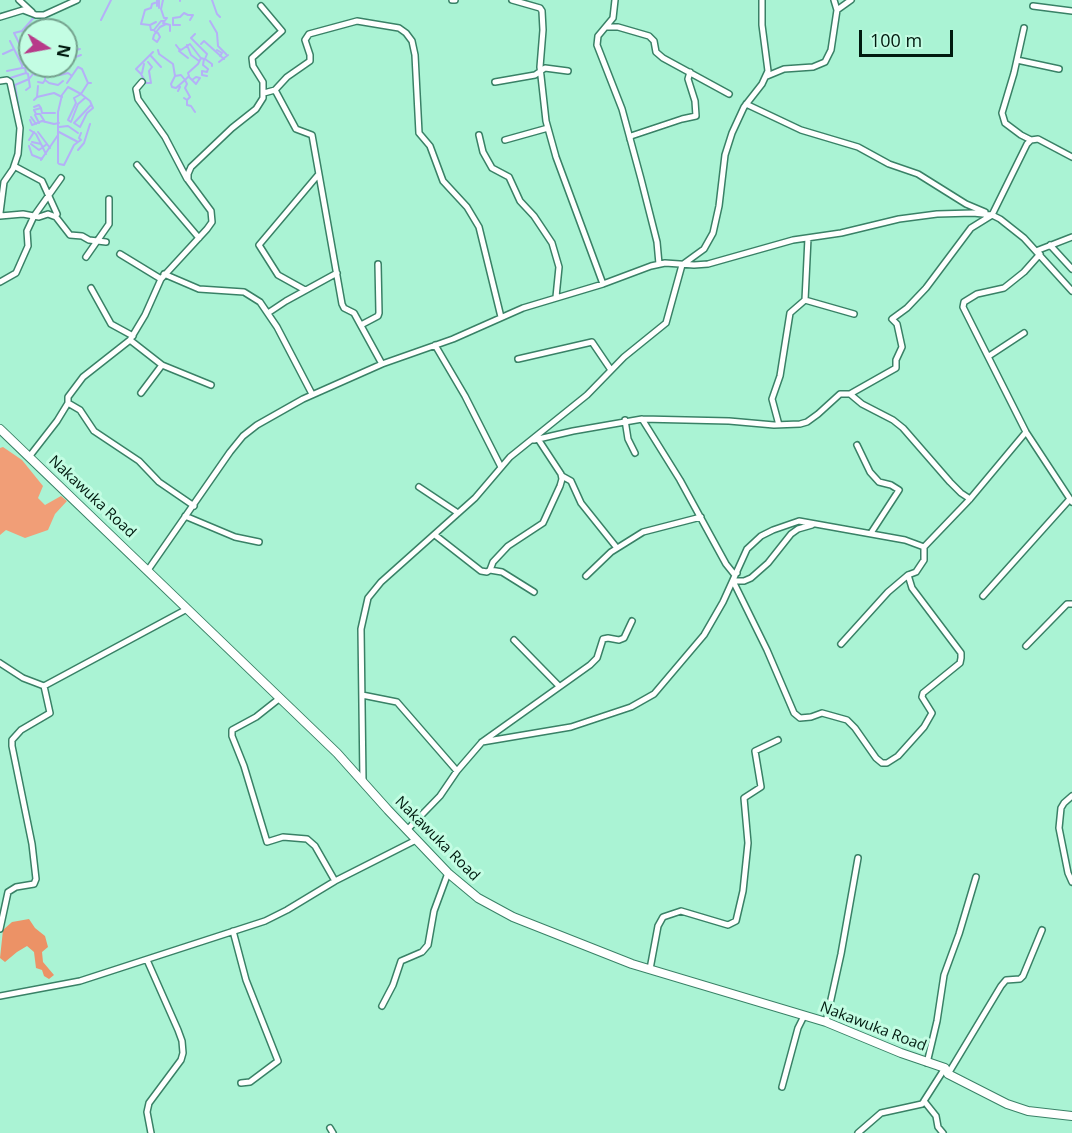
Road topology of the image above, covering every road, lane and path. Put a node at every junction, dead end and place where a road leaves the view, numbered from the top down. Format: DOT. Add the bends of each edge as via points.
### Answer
graph roads {
  1 [pos="19,0"];
  2 [pos="77,0"];
  3 [pos="512,0"];
  4 [pos="615,0"];
  5 [pos="762,0"];
  6 [pos="834,0"];
  7 [pos="851,0"];
  8 [pos="261,6"];
  9 [pos="1033,6"];
  10 [pos="837,10"];
  11 [pos="1072,11"];
  12 [pos="36,15"];
  13 [pos="0,17"];
  14 [pos="606,27"];
  15 [pos="1024,28"];
  16 [pos="1017,60"];
  17 [pos="1059,69"];
  18 [pos="540,70"];
  19 [pos="568,71"];
  20 [pos="690,72"];
  21 [pos="765,76"];
  22 [pos="0,81"];
  23 [pos="142,82"];
  24 [pos="495,82"];
  25 [pos="275,90"];
  26 [pos="264,93"];
  27 [pos="729,94"];
  28 [pos="746,104"];
  29 [pos="548,128"];
  30 [pos="478,135"];
  31 [pos="505,140"];
  32 [pos="630,140"];
  33 [pos="1031,140"];
  34 [pos="1072,157"];
  35 [pos="137,165"];
  36 [pos="14,166"];
  37 [pos="318,175"];
  38 [pos="61,178"];
  39 [pos="188,180"];
  40 [pos="2,181"];
  41 [pos="50,196"];
  42 [pos="110,199"];
  43 [pos="0,214"];
  44 [pos="57,214"];
  45 [pos="992,215"];
  46 [pos="34,216"];
  47 [pos="1072,237"];
  48 [pos="199,238"];
  49 [pos="808,238"];
  50 [pos="106,242"];
  51 [pos="1050,245"];
  52 [pos="1038,252"];
  53 [pos="120,254"];
  54 [pos="86,257"];
  55 [pos="378,264"];
  56 [pos="659,264"];
  57 [pos="682,265"];
  58 [pos="1072,269"];
  59 [pos="337,273"];
  60 [pos="162,277"];
  61 [pos="0,282"];
  62 [pos="603,284"];
  63 [pos="91,288"];
  64 [pos="305,290"];
  65 [pos="1072,291"];
  66 [pos="556,297"];
  67 [pos="805,300"];
  68 [pos="268,313"];
  69 [pos="854,314"];
  70 [pos="501,317"];
  71 [pos="361,325"];
  72 [pos="1024,333"];
  73 [pos="131,338"];
  74 [pos="435,345"];
  75 [pos="989,356"];
  76 [pos="518,359"];
  77 [pos="382,364"];
  78 [pos="162,365"];
  79 [pos="611,370"];
  80 [pos="211,385"];
  81 [pos="141,393"];
  82 [pos="312,394"];
  83 [pos="850,394"];
  84 [pos="68,403"];
  85 [pos="642,418"];
  86 [pos="625,420"];
  87 [pos="779,425"];
  88 [pos="0,429"];
  89 [pos="1026,432"];
  90 [pos="535,440"];
  91 [pos="857,445"];
  92 [pos="635,453"];
  93 [pos="29,457"];
  94 [pos="501,467"];
  95 [pos="562,476"];
  96 [pos="419,486"];
  97 [pos="970,499"];
  98 [pos="1071,501"];
  99 [pos="194,506"];
  100 [pos="458,513"];
  101 [pos="185,516"];
  102 [pos="701,517"];
  103 [pos="812,525"];
  104 [pos="871,533"];
  105 [pos="435,535"];
  106 [pos="259,542"];
  107 [pos="924,547"];
  108 [pos="617,548"];
  109 [pos="148,570"];
  110 [pos="490,570"];
  111 [pos="737,573"];
  112 [pos="908,575"];
  113 [pos="586,576"];
  114 [pos="734,581"];
  115 [pos="534,592"];
  116 [pos="983,596"];
  117 [pos="1072,604"];
  118 [pos="187,609"];
  119 [pos="632,621"];
  120 [pos="514,640"];
  121 [pos="841,644"];
  122 [pos="1026,646"];
  123 [pos="0,663"];
  124 [pos="44,686"];
  125 [pos="559,686"];
  126 [pos="362,695"];
  127 [pos="280,698"];
  128 [pos="778,740"];
  129 [pos="482,742"];
  130 [pos="457,771"];
  131 [pos="363,781"];
  132 [pos="1072,796"];
  133 [pos="407,830"];
  134 [pos="416,840"];
  135 [pos="858,858"];
  136 [pos="448,873"];
  137 [pos="975,877"];
  138 [pos="335,881"];
  139 [pos="1072,882"];
  140 [pos="0,930"];
  141 [pos="1042,930"];
  142 [pos="233,931"];
  143 [pos="147,960"];
  144 [pos="650,969"];
  145 [pos="0,996"];
  146 [pos="382,1006"];
  147 [pos="804,1016"];
  148 [pos="826,1022"];
  149 [pos="927,1063"];
  150 [pos="947,1071"];
  151 [pos="242,1083"];
  152 [pos="782,1087"];
  153 [pos="924,1101"];
  154 [pos="1072,1116"];
  155 [pos="151,1133"];
  156 [pos="858,1133"];
  157 [pos="943,1133"];
  1 -- 12 [label="street"];
  2 -- 12 [label="street"];
  3 -- 18 [label="street" via="542,11"];
  4 -- 14 [label="street" via="614,18"];
  5 -- 21 [label="street" via="768,71"];
  6 -- 10 [label="street"];
  7 -- 10 [label="street"];
  8 -- 26 [label="street" via="282,31 252,58"];
  9 -- 11 [label="street"];
  10 -- 21 [label="street" via="831,50 825,62"];
  12 -- 13 [label="street" via="23,10"];
  14 -- 20 [label="street" via="649,36 656,52"];
  14 -- 32 [label="street" via="598,36 597,45"];
  15 -- 16 [label="street"];
  16 -- 17 [label="street"];
  16 -- 33 [label="street" via="1002,117"];
  18 -- 19 [label="street"];
  18 -- 24 [label="street" via="535,75"];
  18 -- 29 [label="street"];
  20 -- 27 [label="street"];
  20 -- 32 [label="street" via="696,116 631,136"];
  21 -- 28 [label="street"];
  22 -- 36 [label="street" via="10,82 19,118"];
  23 -- 39 [label="street" via="136,89 138,99 165,137"];
  25 -- 26 [label="street"];
  25 -- 37 [label="street" via="296,129 312,135"];
  25 -- 70 [label="street" via="310,61 305,40 309,34 357,21 399,28 406,33 415,55 419,133 430,146 443,181 479,227"];
  26 -- 39 [label="street" via="256,109 191,167"];
  28 -- 45 [label="street" via="801,130 858,147 918,174"];
  28 -- 57 [label="street" via="725,154 719,206 709,242"];
  29 -- 31 [label="street"];
  29 -- 62 [label="street"];
  30 -- 66 [label="street" via="492,168 509,177 520,201 552,243 559,267"];
  32 -- 56 [label="street"];
  33 -- 34 [label="street"];
  33 -- 45 [label="street"];
  35 -- 48 [label="street"];
  36 -- 40 [label="street"];
  36 -- 41 [label="street" via="42,181"];
  37 -- 59 [label="street"];
  37 -- 64 [label="street" via="260,245 278,275"];
  38 -- 41 [label="street"];
  39 -- 48 [label="street" via="212,217"];
  40 -- 43 [label="street"];
  41 -- 44 [label="street"];
  41 -- 46 [label="street"];
  42 -- 54 [label="street" via="110,224"];
  43 -- 46 [label="street"];
  45 -- 49 [label="street" via="916,216"];
  45 -- 52 [label="street"];
  45 -- 83 [label="street" via="971,228 926,288 891,319 897,324 902,347 896,369"];
  46 -- 50 [label="street" via="48,214 56,217 70,235"];
  46 -- 61 [label="street" via="27,231 28,246 16,273"];
  47 -- 51 [label="street"];
  48 -- 60 [label="street"];
  49 -- 57 [label="street" via="708,264"];
  49 -- 67 [label="street"];
  51 -- 52 [label="street"];
  51 -- 58 [label="street"];
  52 -- 65 [label="street"];
  52 -- 75 [label="street" via="1024,272 1004,288 964,302 963,309"];
  53 -- 60 [label="street"];
  55 -- 71 [label="street" via="379,314"];
  56 -- 57 [label="street"];
  56 -- 62 [label="street"];
  57 -- 79 [label="street" via="666,323"];
  59 -- 64 [label="street"];
  59 -- 71 [label="street" via="342,304"];
  60 -- 68 [label="street" via="199,289 244,292"];
  60 -- 73 [label="street"];
  62 -- 66 [label="street"];
  63 -- 73 [label="street" via="111,324"];
  64 -- 68 [label="street"];
  66 -- 70 [label="street"];
  67 -- 69 [label="street"];
  67 -- 87 [label="street" via="792,310 788,321 780,376 772,399"];
  68 -- 82 [label="street"];
  70 -- 74 [label="street"];
  71 -- 77 [label="street"];
  72 -- 75 [label="street"];
  73 -- 78 [label="street"];
  73 -- 84 [label="street" via="83,377"];
  74 -- 77 [label="street"];
  74 -- 94 [label="street"];
  75 -- 89 [label="street"];
  76 -- 79 [label="street" via="592,342"];
  77 -- 82 [label="street"];
  78 -- 80 [label="street"];
  78 -- 81 [label="street"];
  79 -- 90 [label="street"];
  82 -- 99 [label="street" via="249,430"];
  83 -- 87 [label="street" via="840,394 807,422"];
  83 -- 97 [label="street" via="903,428 955,488"];
  84 -- 93 [label="street"];
  84 -- 99 [label="street" via="80,410 94,431"];
  85 -- 86 [label="street"];
  85 -- 87 [label="street"];
  85 -- 102 [label="street"];
  86 -- 90 [label="street"];
  86 -- 92 [label="street"];
  88 -- 93 [label="main road, Nakawuka Road"];
  89 -- 97 [label="street"];
  89 -- 98 [label="street"];
  90 -- 94 [label="street"];
  90 -- 95 [label="street"];
  91 -- 104 [label="street" via="879,482 899,490"];
  93 -- 109 [label="main road, Nakawuka Road"];
  94 -- 100 [label="street"];
  95 -- 108 [label="street" via="571,481 581,503"];
  95 -- 110 [label="street" via="543,523 508,546"];
  96 -- 100 [label="street"];
  97 -- 107 [label="street"];
  98 -- 116 [label="street"];
  99 -- 101 [label="street"];
  100 -- 105 [label="street"];
  101 -- 106 [label="street" via="210,528"];
  101 -- 109 [label="street"];
  102 -- 108 [label="street" via="643,532"];
  102 -- 111 [label="street" via="726,564"];
  103 -- 104 [label="street"];
  103 -- 111 [label="street" via="791,522 767,532 747,549"];
  103 -- 114 [label="street" via="791,534 751,578"];
  104 -- 107 [label="street"];
  105 -- 110 [label="street" via="473,566 481,571"];
  105 -- 126 [label="street" via="368,598 361,629"];
  107 -- 112 [label="street" via="924,560 916,572"];
  108 -- 113 [label="street"];
  109 -- 118 [label="main road, Nakawuka Road"];
  110 -- 115 [label="street" via="506,574"];
  111 -- 114 [label="street"];
  112 -- 114 [label="street" via="912,588 961,658 960,663 923,693 932,713 898,756 886,763 876,758 847,720 822,714 800,717 794,713"];
  112 -- 121 [label="street"];
  114 -- 129 [label="street" via="704,635 662,687 641,702 571,727"];
  117 -- 122 [label="street" via="1067,604"];
  118 -- 124 [label="street"];
  118 -- 127 [label="main road, Nakawuka Road"];
  119 -- 125 [label="street" via="624,638 603,639 597,658"];
  120 -- 125 [label="street"];
  123 -- 124 [label="street"];
  124 -- 140 [label="street" via="50,714 21,730 12,740 36,879 34,884 8,892"];
  125 -- 129 [label="street"];
  126 -- 130 [label="street" via="397,702"];
  126 -- 131 [label="street"];
  127 -- 131 [label="main road, Nakawuka Road"];
  127 -- 138 [label="street" via="231,733 267,842 283,837 307,839"];
  128 -- 144 [label="street" via="755,751 761,787 744,798 747,850 736,921 728,925 681,911 663,917"];
  129 -- 130 [label="street"];
  130 -- 133 [label="street" via="440,796"];
  131 -- 133 [label="main road, Nakawuka Road"];
  132 -- 139 [label="street" via="1061,808 1059,828"];
  133 -- 134 [label="main road, Nakawuka Road"];
  134 -- 136 [label="main road, Nakawuka Road"];
  134 -- 138 [label="street"];
  135 -- 148 [label="street"];
  136 -- 144 [label="main road, Nakawuka Road" via="478,898 513,916"];
  136 -- 146 [label="street" via="434,911 428,945 401,961"];
  137 -- 149 [label="street" via="944,975"];
  138 -- 142 [label="street" via="280,914"];
  141 -- 150 [label="street" via="1023,976 1006,980 1001,986"];
  142 -- 143 [label="street"];
  142 -- 151 [label="street" via="246,980 278,1060 250,1082"];
  143 -- 145 [label="street" via="80,981"];
  143 -- 155 [label="street" via="178,1030 183,1053 149,1103"];
  144 -- 147 [label="main road, Nakawuka Road"];
  147 -- 148 [label="main road, Nakawuka Road"];
  147 -- 152 [label="street"];
  148 -- 149 [label="main road, Nakawuka Road"];
  149 -- 150 [label="main road, Nakawuka Road"];
  150 -- 153 [label="street"];
  150 -- 154 [label="main road, Nakawuka Road" via="1006,1104"];
  153 -- 156 [label="street" via="914,1107 881,1113"];
  153 -- 157 [label="street"];
}
